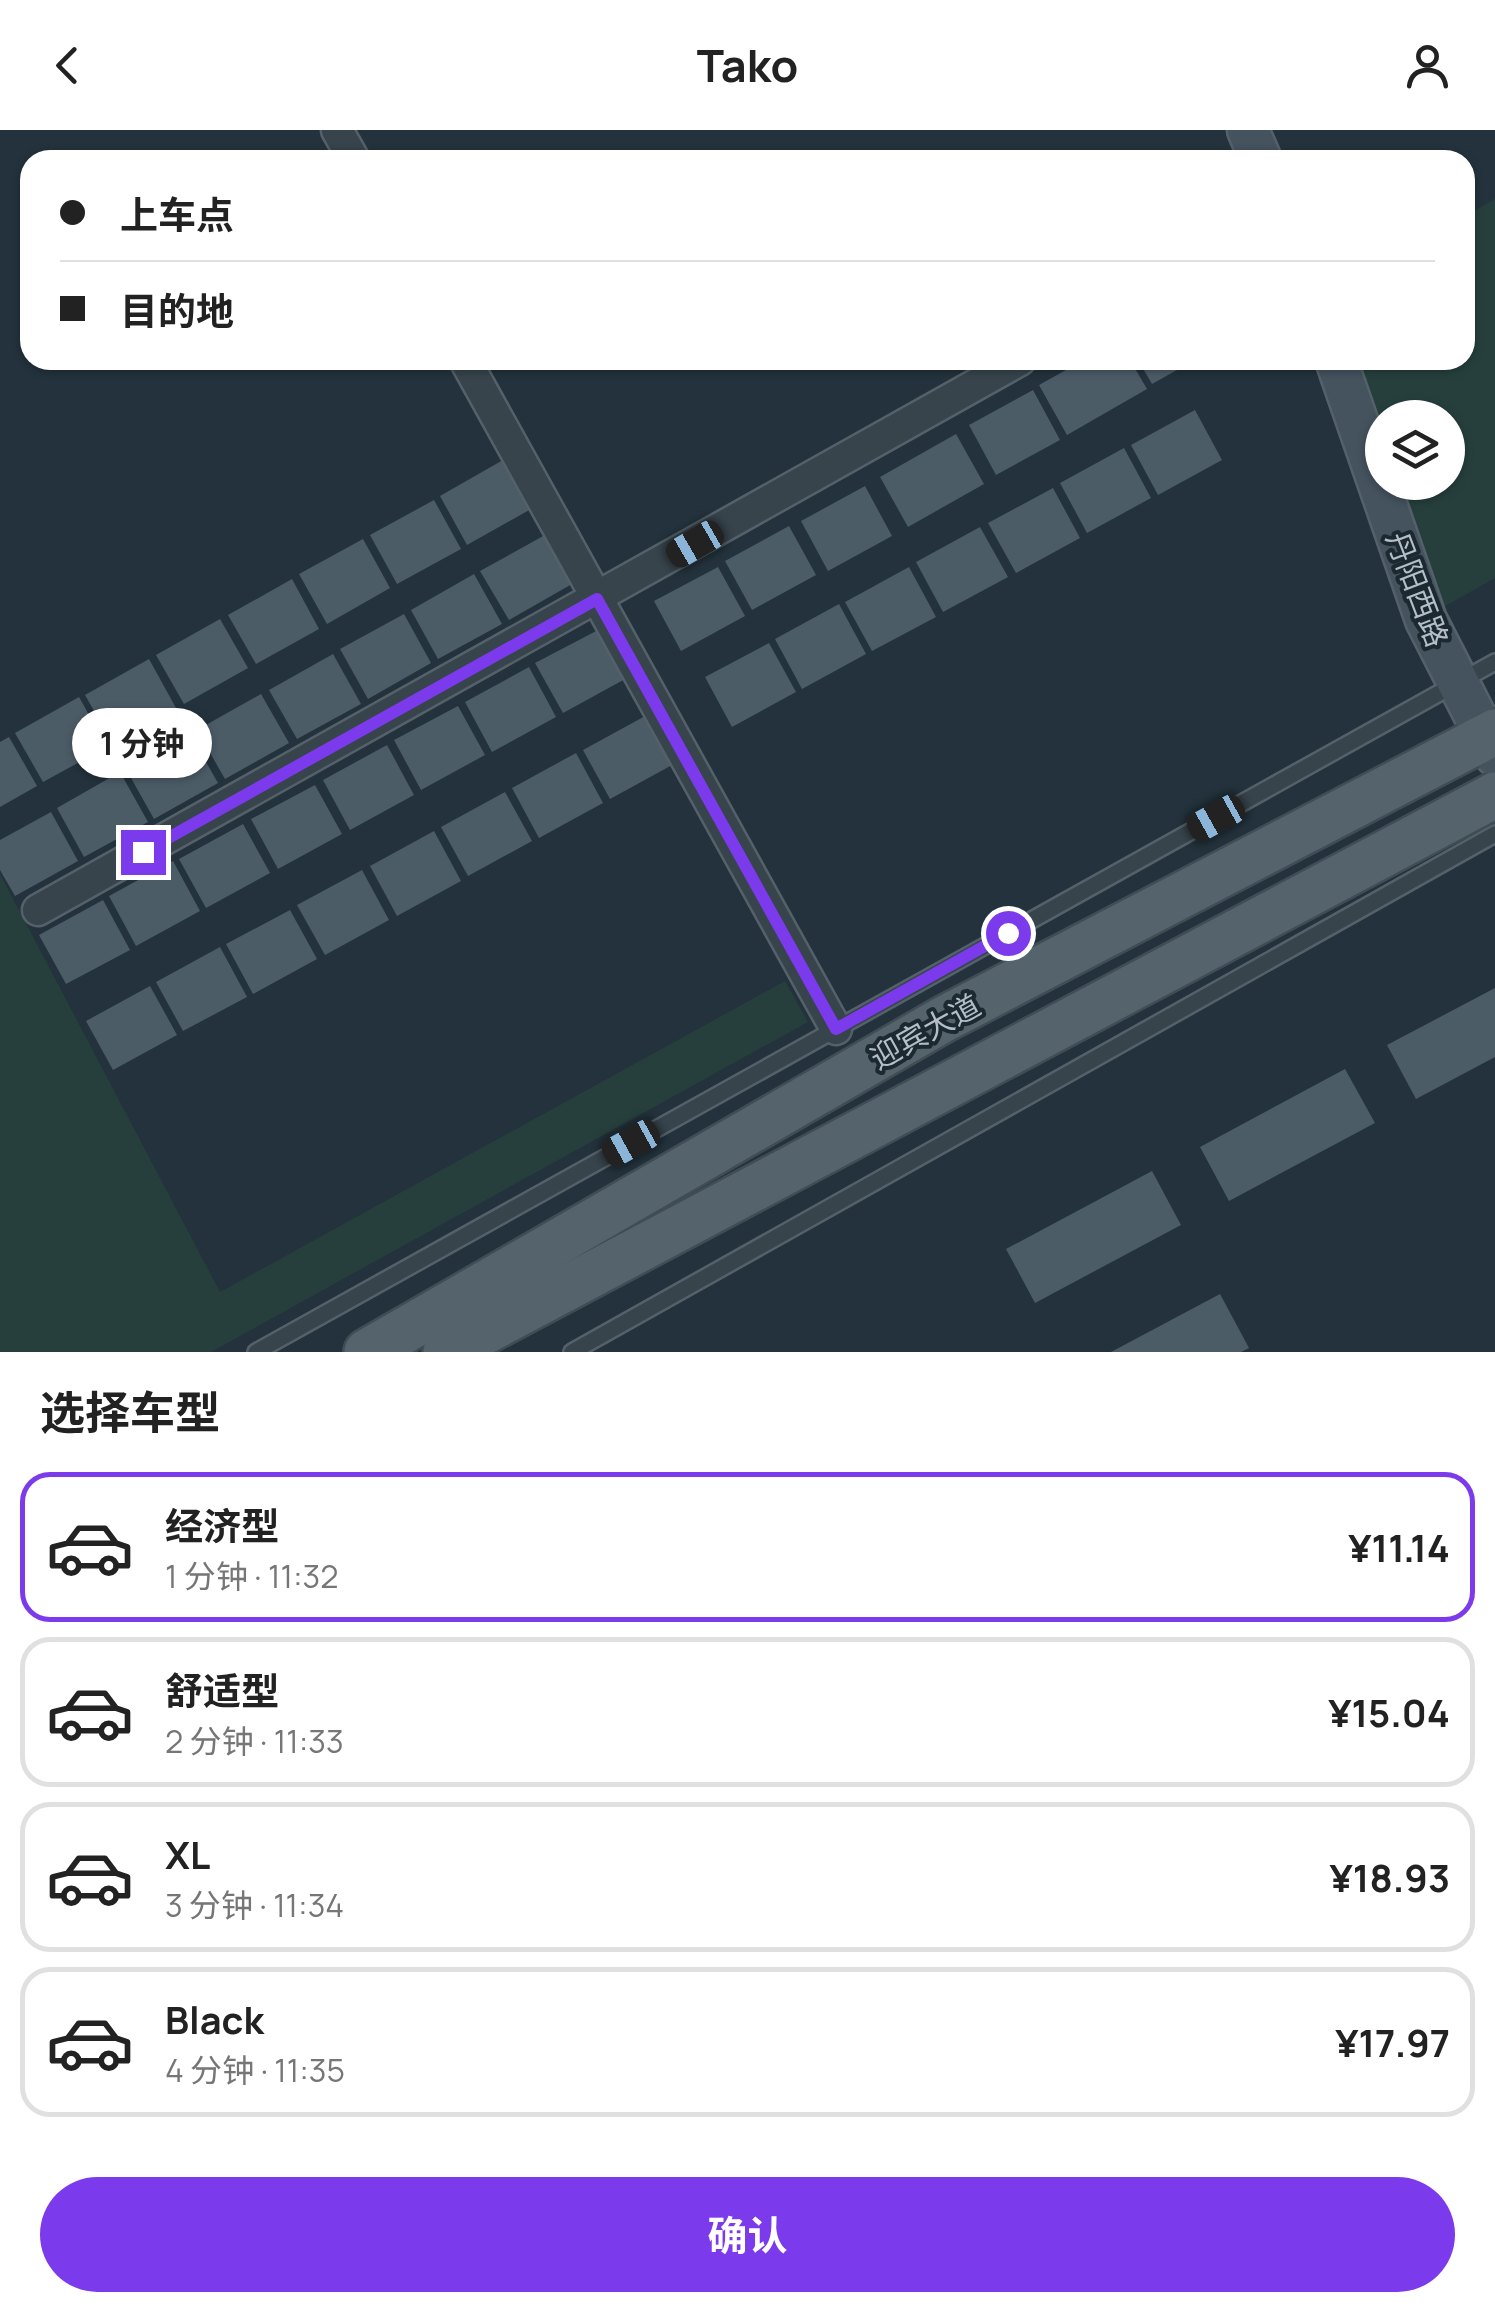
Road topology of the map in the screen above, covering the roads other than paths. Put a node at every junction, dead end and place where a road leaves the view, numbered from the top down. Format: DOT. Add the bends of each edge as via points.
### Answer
graph roads {
  1 [pos="470,370"];
  2 [pos="1002,370"];
  3 [pos="1339,370"];
  4 [pos="597,599"];
  5 [pos="1495,662"];
  6 [pos="1458,683"];
  7 [pos="1492,742"];
  8 [pos="1495,795"];
  9 [pos="1495,834"];
  10 [pos="38,910"];
  11 [pos="836,1029"];
  12 [pos="256,1352"];
  13 [pos="368,1352"];
  14 [pos="446,1352"];
  15 [pos="572,1352"];
  1 -- 4 [label="street"];
  2 -- 4 [label="street"];
  3 -- 6 [label="street, 丹阳西路" via="1426,620"];
  4 -- 10 [label="street"];
  4 -- 11 [label="street"];
  5 -- 6 [label="lane"];
  6 -- 7 [label="street, 丹阳西路"];
  6 -- 11 [label="lane"];
  7 -- 13 [label="main road, 迎宾大道" via="944,1020"];
  8 -- 14 [label="main road, 迎宾大道"];
  9 -- 15 [label="lane"];
  11 -- 12 [label="lane"];
}
